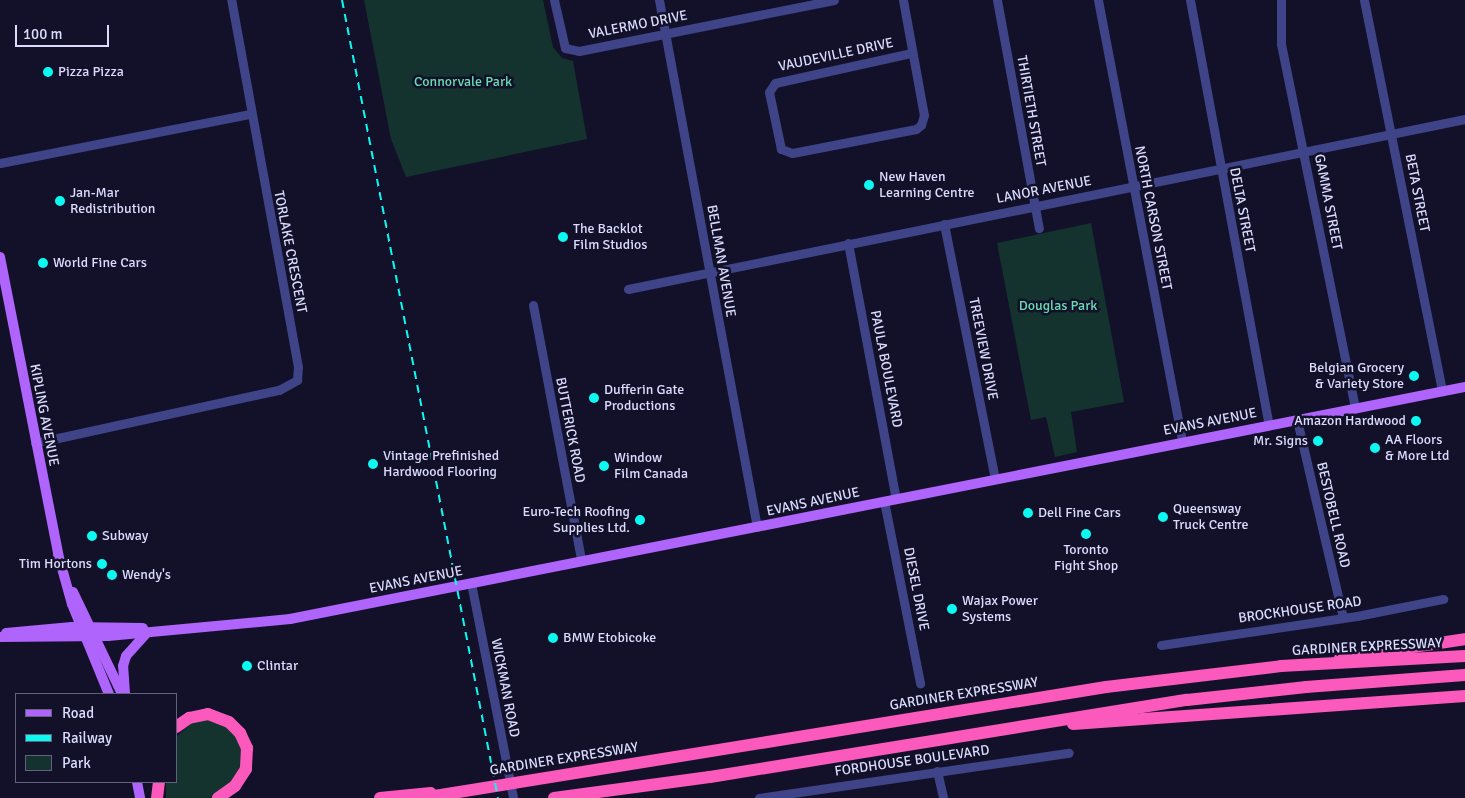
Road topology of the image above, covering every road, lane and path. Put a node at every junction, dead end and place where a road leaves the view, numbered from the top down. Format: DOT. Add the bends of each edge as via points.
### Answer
graph roads {
  1 [pos="231,0"];
  2 [pos="554,0"];
  3 [pos="659,0"];
  4 [pos="834,0"];
  5 [pos="903,0"];
  6 [pos="997,0"];
  7 [pos="1098,0"];
  8 [pos="1190,0"];
  9 [pos="1281,0"];
  10 [pos="1364,0"];
  11 [pos="804,3"];
  12 [pos="666,34"];
  13 [pos="912,53"];
  14 [pos="250,114"];
  15 [pos="1465,119"];
  16 [pos="1392,134"];
  17 [pos="1304,153"];
  18 [pos="0,163"];
  19 [pos="1221,170"];
  20 [pos="1133,187"];
  21 [pos="1035,206"];
  22 [pos="944,224"];
  23 [pos="1039,228"];
  24 [pos="848,243"];
  25 [pos="0,257"];
  26 [pos="709,273"];
  27 [pos="628,289"];
  28 [pos="533,305"];
  29 [pos="1465,387"];
  30 [pos="1442,391"];
  31 [pos="1355,408"];
  32 [pos="1297,420"];
  33 [pos="1269,425"];
  34 [pos="35,442"];
  35 [pos="1182,442"];
  36 [pos="995,479"];
  37 [pos="896,499"];
  38 [pos="884,501"];
  39 [pos="757,528"];
  40 [pos="581,560"];
  41 [pos="66,578"];
  42 [pos="471,583"];
  43 [pos="1443,599"];
  44 [pos="72,604"];
  45 [pos="1343,617"];
  46 [pos="80,627"];
  47 [pos="91,627"];
  48 [pos="58,628"];
  49 [pos="164,629"];
  50 [pos="147,633"];
  51 [pos="0,636"];
  52 [pos="85,637"];
  53 [pos="96,637"];
  54 [pos="1465,639"];
  55 [pos="1161,645"];
  56 [pos="1465,656"];
  57 [pos="1281,666"];
  58 [pos="1465,676"];
  59 [pos="920,683"];
  60 [pos="108,693"];
  61 [pos="124,693"];
  62 [pos="124,693"];
  63 [pos="1465,696"];
  64 [pos="1044,724"];
  65 [pos="178,725"];
  66 [pos="1069,753"];
  67 [pos="937,771"];
  68 [pos="137,783"];
  69 [pos="152,783"];
  70 [pos="159,783"];
  71 [pos="633,788"];
  72 [pos="471,790"];
  73 [pos="140,798"];
  74 [pos="156,798"];
  75 [pos="218,798"];
  76 [pos="380,798"];
  77 [pos="422,798"];
  78 [pos="513,798"];
  79 [pos="554,798"];
  80 [pos="596,798"];
  81 [pos="758,798"];
  82 [pos="943,798"];
  1 -- 14 [label="street"];
  2 -- 12 [label="street, VALERMO DRIVE" via="565,48 579,51"];
  3 -- 12 [label="street, BELLMAN AVENUE"];
  4 -- 11 [label="street, VALERMO DRIVE"];
  5 -- 13 [label="street"];
  6 -- 21 [label="street, THIRTIETH STREET"];
  7 -- 20 [label="street, NORTH CARSON STREET"];
  8 -- 19 [label="street, DELTA STREET"];
  9 -- 17 [label="street, GAMMA STREET" via="1281,44"];
  10 -- 16 [label="street, BETA STREET"];
  11 -- 12 [label="street, VALERMO DRIVE"];
  12 -- 26 [label="street, BELLMAN AVENUE"];
  13 -- 13 [label="street, VAUDEVILLE DRIVE" via="775,83 769,92 781,149 792,153 916,129 923,122"];
  14 -- 18 [label="street"];
  14 -- 34 [label="street, TORLAKE CRESCENT" via="298,367 297,380 279,390"];
  15 -- 16 [label="street, LANOR AVENUE"];
  16 -- 17 [label="street, LANOR AVENUE"];
  16 -- 30 [label="street, BETA STREET"];
  17 -- 19 [label="street, LANOR AVENUE"];
  17 -- 31 [label="street, GAMMA STREET"];
  19 -- 20 [label="street, LANOR AVENUE"];
  19 -- 33 [label="street, DELTA STREET"];
  20 -- 21 [label="street, LANOR AVENUE"];
  20 -- 35 [label="street, NORTH CARSON STREET"];
  21 -- 22 [label="street, LANOR AVENUE"];
  21 -- 23 [label="street, THIRTIETH STREET"];
  22 -- 24 [label="street, LANOR AVENUE"];
  22 -- 36 [label="street, TREEVIEW DRIVE"];
  24 -- 26 [label="street, LANOR AVENUE"];
  24 -- 37 [label="street, PAULA BOULEVARD"];
  25 -- 34 [label="main road, KIPLING AVENUE"];
  26 -- 27 [label="street, LANOR AVENUE"];
  26 -- 39 [label="street, BELLMAN AVENUE"];
  28 -- 40 [label="street, BUTTERICK ROAD"];
  29 -- 30 [label="main road, EVANS AVENUE"];
  30 -- 31 [label="main road, EVANS AVENUE"];
  31 -- 32 [label="main road, EVANS AVENUE"];
  32 -- 33 [label="main road, EVANS AVENUE"];
  32 -- 45 [label="street, BESTOBELL ROAD"];
  33 -- 35 [label="main road, EVANS AVENUE"];
  34 -- 41 [label="main road, KIPLING AVENUE"];
  35 -- 36 [label="main road, EVANS AVENUE"];
  36 -- 37 [label="main road, EVANS AVENUE"];
  37 -- 38 [label="main road, EVANS AVENUE"];
  38 -- 39 [label="main road, EVANS AVENUE"];
  38 -- 59 [label="street, DIESEL DRIVE"];
  39 -- 40 [label="main road, EVANS AVENUE"];
  40 -- 42 [label="main road, EVANS AVENUE"];
  41 -- 44 [label="main road, KIPLING AVENUE"];
  41 -- 47 [label="main road, KIPLING AVENUE"];
  42 -- 49 [label="main road, EVANS AVENUE" via="290,619"];
  42 -- 78 [label="street, WICKMAN ROAD"];
  43 -- 45 [label="street, BROCKHOUSE ROAD"];
  44 -- 46 [label="main road, KIPLING AVENUE"];
  44 -- 48 [label="main road" via="66,621"];
  45 -- 55 [label="street, BROCKHOUSE ROAD"];
  46 -- 47 [label="main road, EVANS AVENUE"];
  46 -- 48 [label="main road, EVANS AVENUE"];
  46 -- 52 [label="main road, KIPLING AVENUE"];
  47 -- 49 [label="main road, EVANS AVENUE"];
  47 -- 53 [label="main road, KIPLING AVENUE"];
  48 -- 51 [label="main road, EVANS AVENUE" via="19,630"];
  49 -- 50 [label="main road, EVANS AVENUE"];
  50 -- 53 [label="main road, EVANS AVENUE"];
  50 -- 62 [label="main road" via="126,656"];
  51 -- 52 [label="main road, EVANS AVENUE"];
  52 -- 53 [label="main road, EVANS AVENUE"];
  52 -- 60 [label="main road, KIPLING AVENUE"];
  53 -- 61 [label="main road, KIPLING AVENUE"];
  54 -- 57 [label="highway"];
  56 -- 57 [label="highway, GARDINER EXPRESSWAY"];
  57 -- 72 [label="highway, GARDINER EXPRESSWAY" via="1106,686"];
  58 -- 64 [label="highway" via="1237,693 1070,717"];
  63 -- 64 [label="highway"];
  64 -- 71 [label="highway"];
  65 -- 75 [label="highway" via="188,718 208,714 229,722 240,733 247,748 246,769 234,786"];
  66 -- 67 [label="street, FORDHOUSE BOULEVARD"];
  67 -- 81 [label="street, FORDHOUSE BOULEVARD"];
  67 -- 82 [label="street"];
  68 -- 73 [label="main road"];
  69 -- 74 [label="main road"];
  70 -- 74 [label="highway"];
  71 -- 79 [label="highway"];
  71 -- 80 [label="highway"];
  72 -- 76 [label="highway, GARDINER EXPRESSWAY"];
  72 -- 77 [label="highway, GARDINER EXPRESSWAY"];
}
